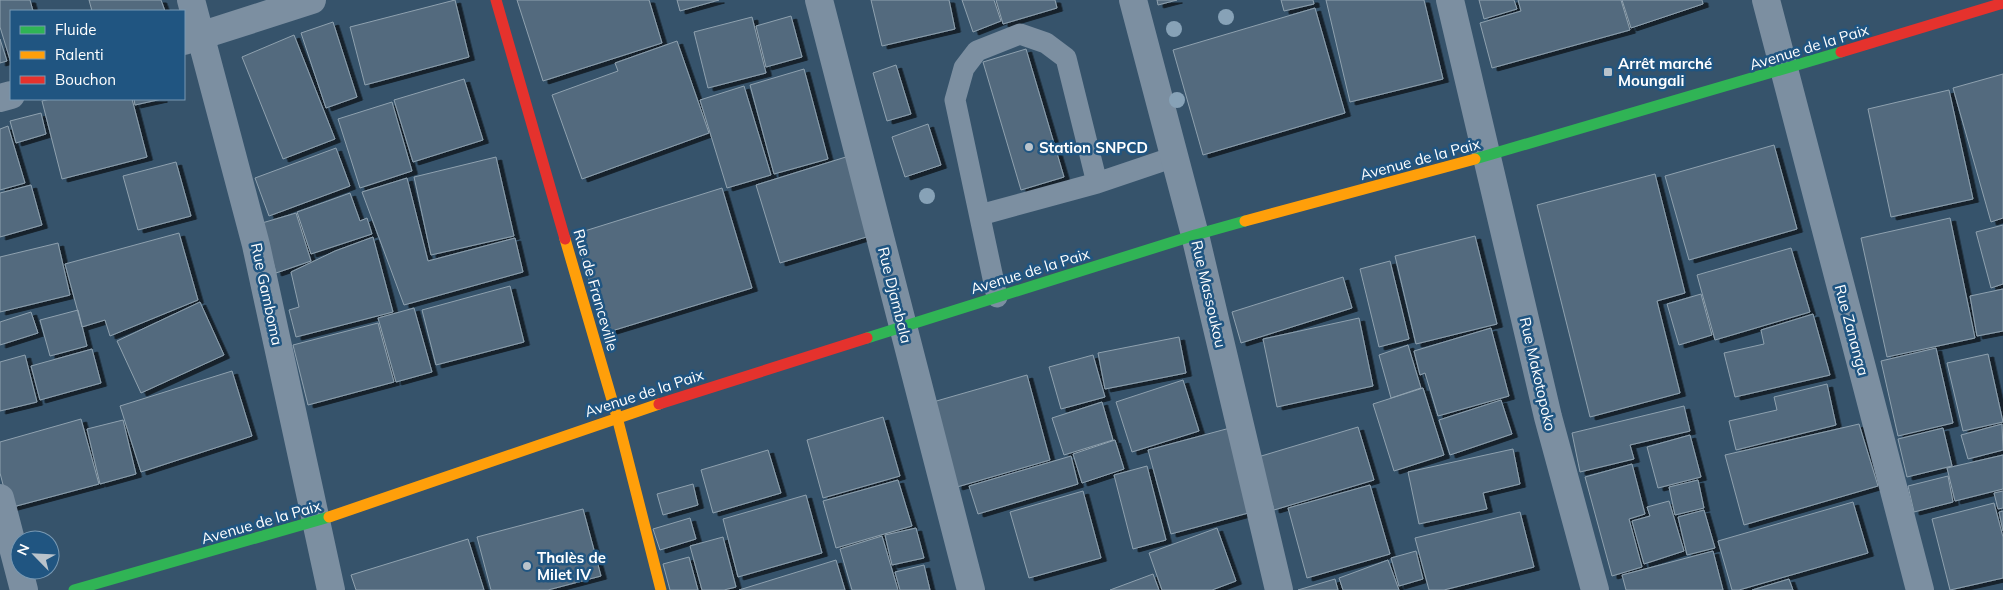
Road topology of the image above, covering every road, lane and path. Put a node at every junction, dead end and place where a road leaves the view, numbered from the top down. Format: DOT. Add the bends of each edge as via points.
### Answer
graph roads {
  1 [pos="191,0"];
  2 [pos="312,0"];
  3 [pos="496,0"];
  4 [pos="819,0"];
  5 [pos="1133,0"];
  6 [pos="1450,0"];
  7 [pos="1766,0"];
  8 [pos="2003,3"];
  9 [pos="192,38"];
  10 [pos="1783,70"];
  11 [pos="1488,156"];
  12 [pos="1174,157"];
  13 [pos="1097,183"];
  14 [pos="980,215"];
  15 [pos="1195,236"];
  16 [pos="997,297"];
  17 [pos="904,327"];
  18 [pos="617,417"];
  19 [pos="0,498"];
  20 [pos="316,522"];
  21 [pos="24,590"];
  22 [pos="74,590"];
  23 [pos="331,590"];
  24 [pos="661,590"];
  25 [pos="971,590"];
  26 [pos="1279,590"];
  27 [pos="1595,590"];
  28 [pos="1920,590"];
  1 -- 9 [label="street, Rue Gamboma"];
  2 -- 9 [label="street"];
  3 -- 18 [label="main road, Rue de Franceville"];
  4 -- 17 [label="street, Rue Djambala"];
  5 -- 12 [label="street, Rue Massoukou"];
  6 -- 11 [label="street, Rue Makotopoko"];
  7 -- 10 [label="street, Rue Zananga"];
  8 -- 10 [label="main road, Avenue de la Paix"];
  9 -- 20 [label="street, Rue Gamboma" via="256,245"];
  10 -- 11 [label="main road, Avenue de la Paix"];
  10 -- 28 [label="street, Rue Zananga"];
  11 -- 15 [label="main road, Avenue de la Paix"];
  11 -- 27 [label="street, Rue Makotopoko" via="1548,417"];
  12 -- 13 [label="lane"];
  12 -- 15 [label="street, Rue Massoukou"];
  13 -- 14 [label="lane"];
  13 -- 14 [label="lane" via="1066,58 1046,43 1020,34 977,51 964,68 955,100"];
  14 -- 16 [label="lane"];
  15 -- 16 [label="main road, Avenue de la Paix"];
  15 -- 26 [label="street, Rue Massoukou"];
  16 -- 17 [label="main road, Avenue de la Paix"];
  17 -- 18 [label="main road, Avenue de la Paix"];
  17 -- 25 [label="street, Rue Djambala"];
  18 -- 20 [label="main road, Avenue de la Paix"];
  18 -- 24 [label="main road, Rue de Franceville"];
  19 -- 21 [label="street"];
  20 -- 22 [label="main road, Avenue de la Paix"];
  20 -- 23 [label="street, Rue Gamboma"];
}
